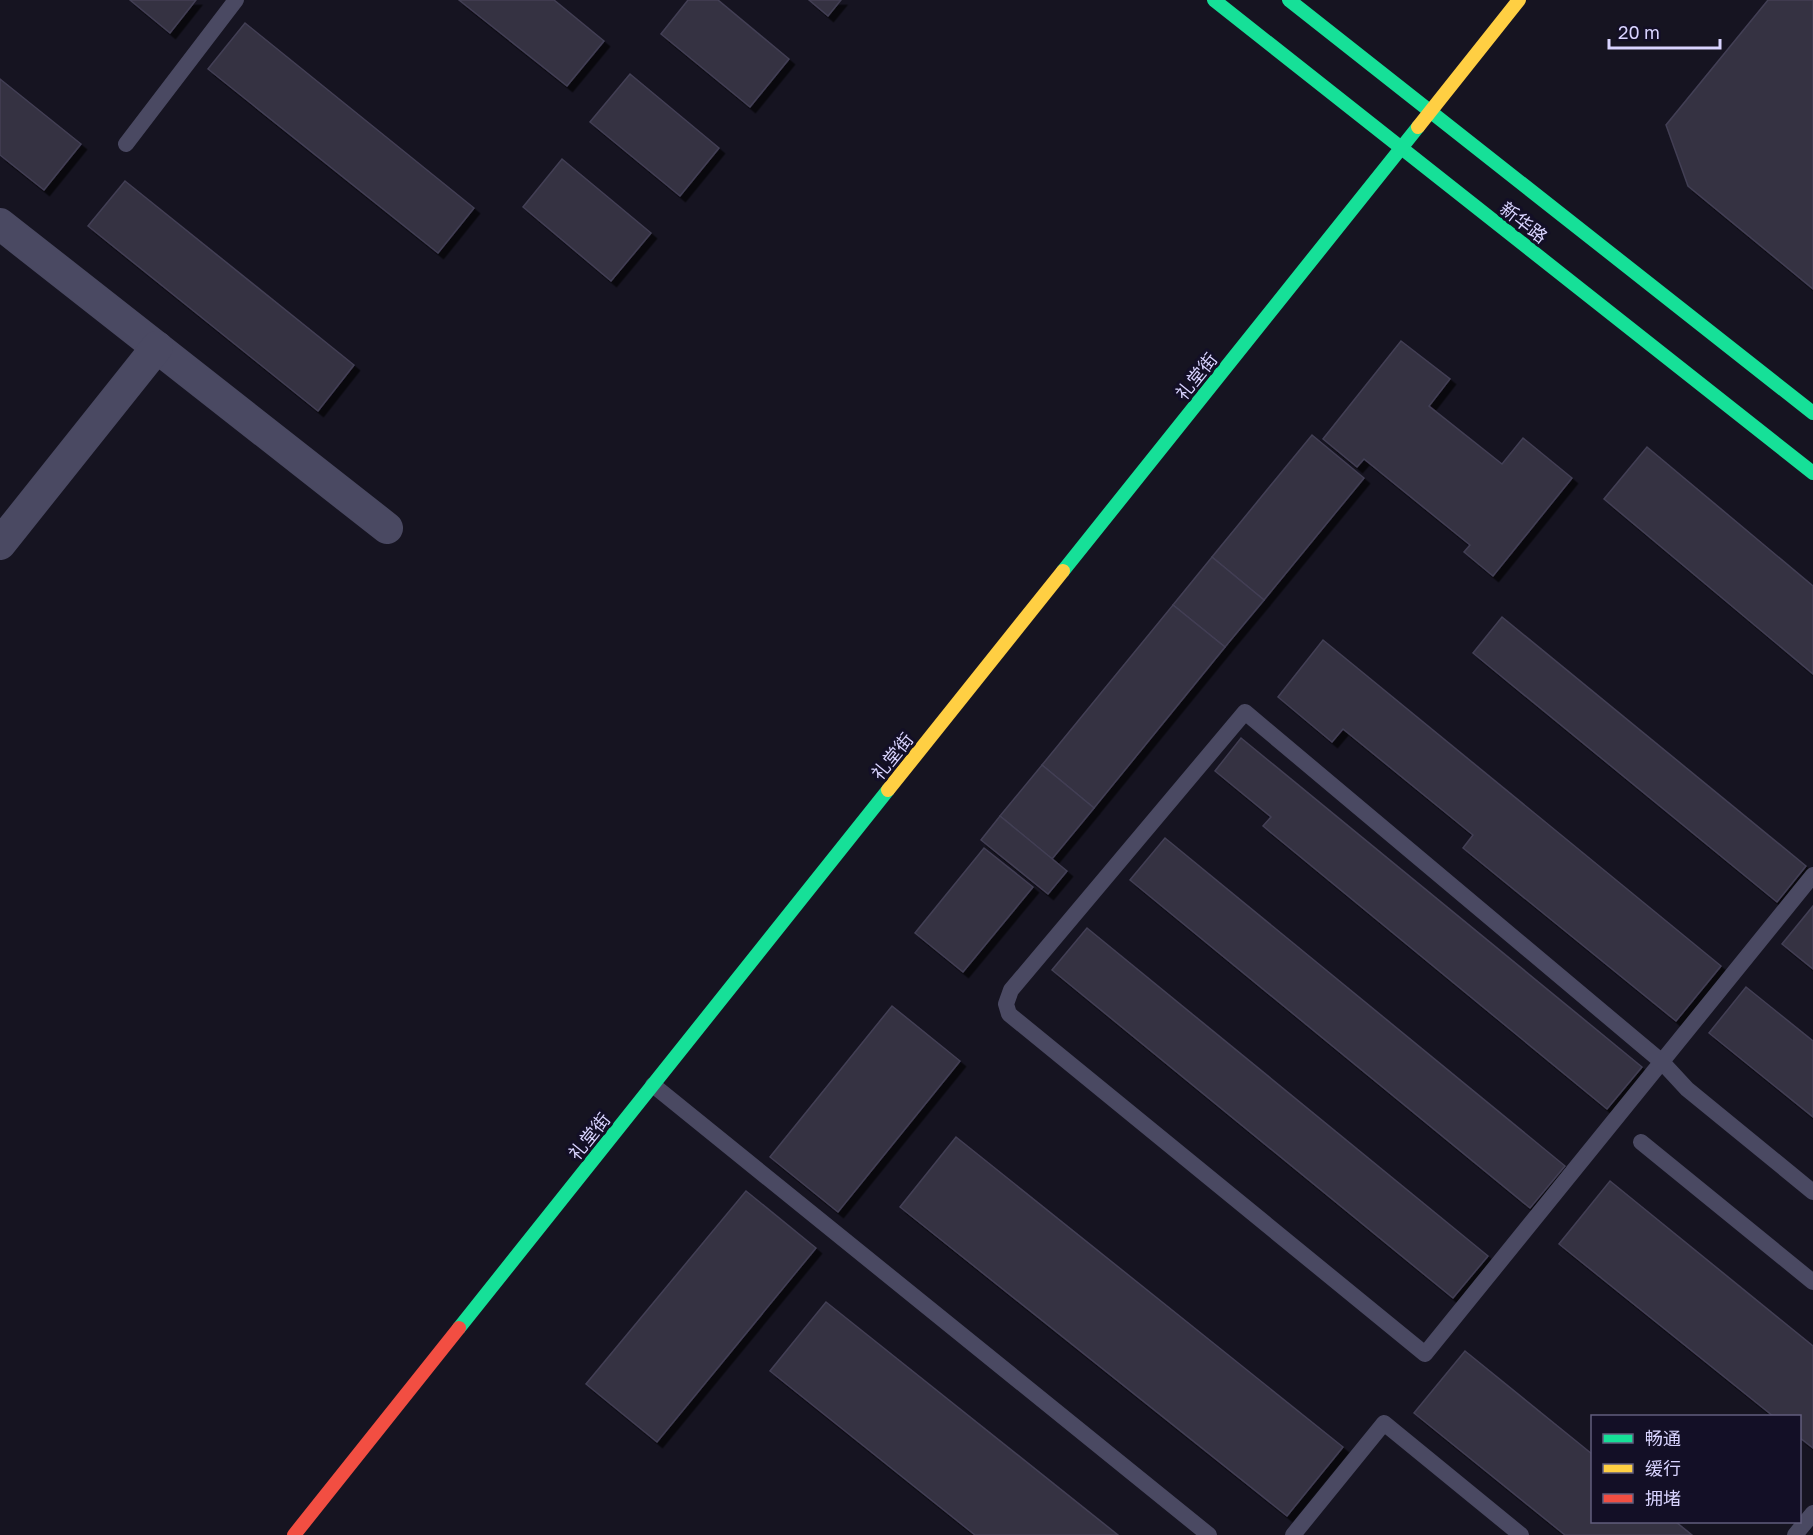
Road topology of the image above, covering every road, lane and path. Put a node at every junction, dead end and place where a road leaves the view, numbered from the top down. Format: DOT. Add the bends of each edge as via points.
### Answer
graph roads {
  1 [pos="236,0"];
  2 [pos="1214,0"];
  3 [pos="1289,0"];
  4 [pos="1519,0"];
  5 [pos="1430,111"];
  6 [pos="126,144"];
  7 [pos="1401,148"];
  8 [pos="0,224"];
  9 [pos="157,347"];
  10 [pos="1813,413"];
  11 [pos="1813,472"];
  12 [pos="387,528"];
  13 [pos="0,544"];
  14 [pos="1813,875"];
  15 [pos="1662,1062"];
  16 [pos="653,1085"];
  17 [pos="1641,1142"];
  18 [pos="1813,1192"];
  19 [pos="1813,1282"];
  20 [pos="1813,1513"];
  21 [pos="294,1535"];
  22 [pos="1209,1535"];
  23 [pos="1293,1535"];
  24 [pos="1521,1535"];
  25 [pos="1795,1535"];
  1 -- 6 [label="lane"];
  2 -- 7 [label="street, 新华路"];
  3 -- 5 [label="street, 新华路"];
  4 -- 5 [label="street, 礼堂街"];
  5 -- 7 [label="street, 礼堂街"];
  5 -- 10 [label="street, 新华路"];
  7 -- 11 [label="street, 新华路"];
  7 -- 16 [label="street, 礼堂街"];
  8 -- 9 [label="street"];
  9 -- 12 [label="street"];
  9 -- 13 [label="street"];
  14 -- 15 [label="lane"];
  15 -- 15 [label="lane" via="1425,1354 1008,1014 1006,1004 1011,990 1245,712"];
  15 -- 18 [label="lane" via="1687,1089"];
  16 -- 21 [label="street, 礼堂街"];
  16 -- 22 [label="lane"];
  17 -- 19 [label="lane"];
  20 -- 25 [label="lane"];
  23 -- 24 [label="lane" via="1384,1423"];
}
